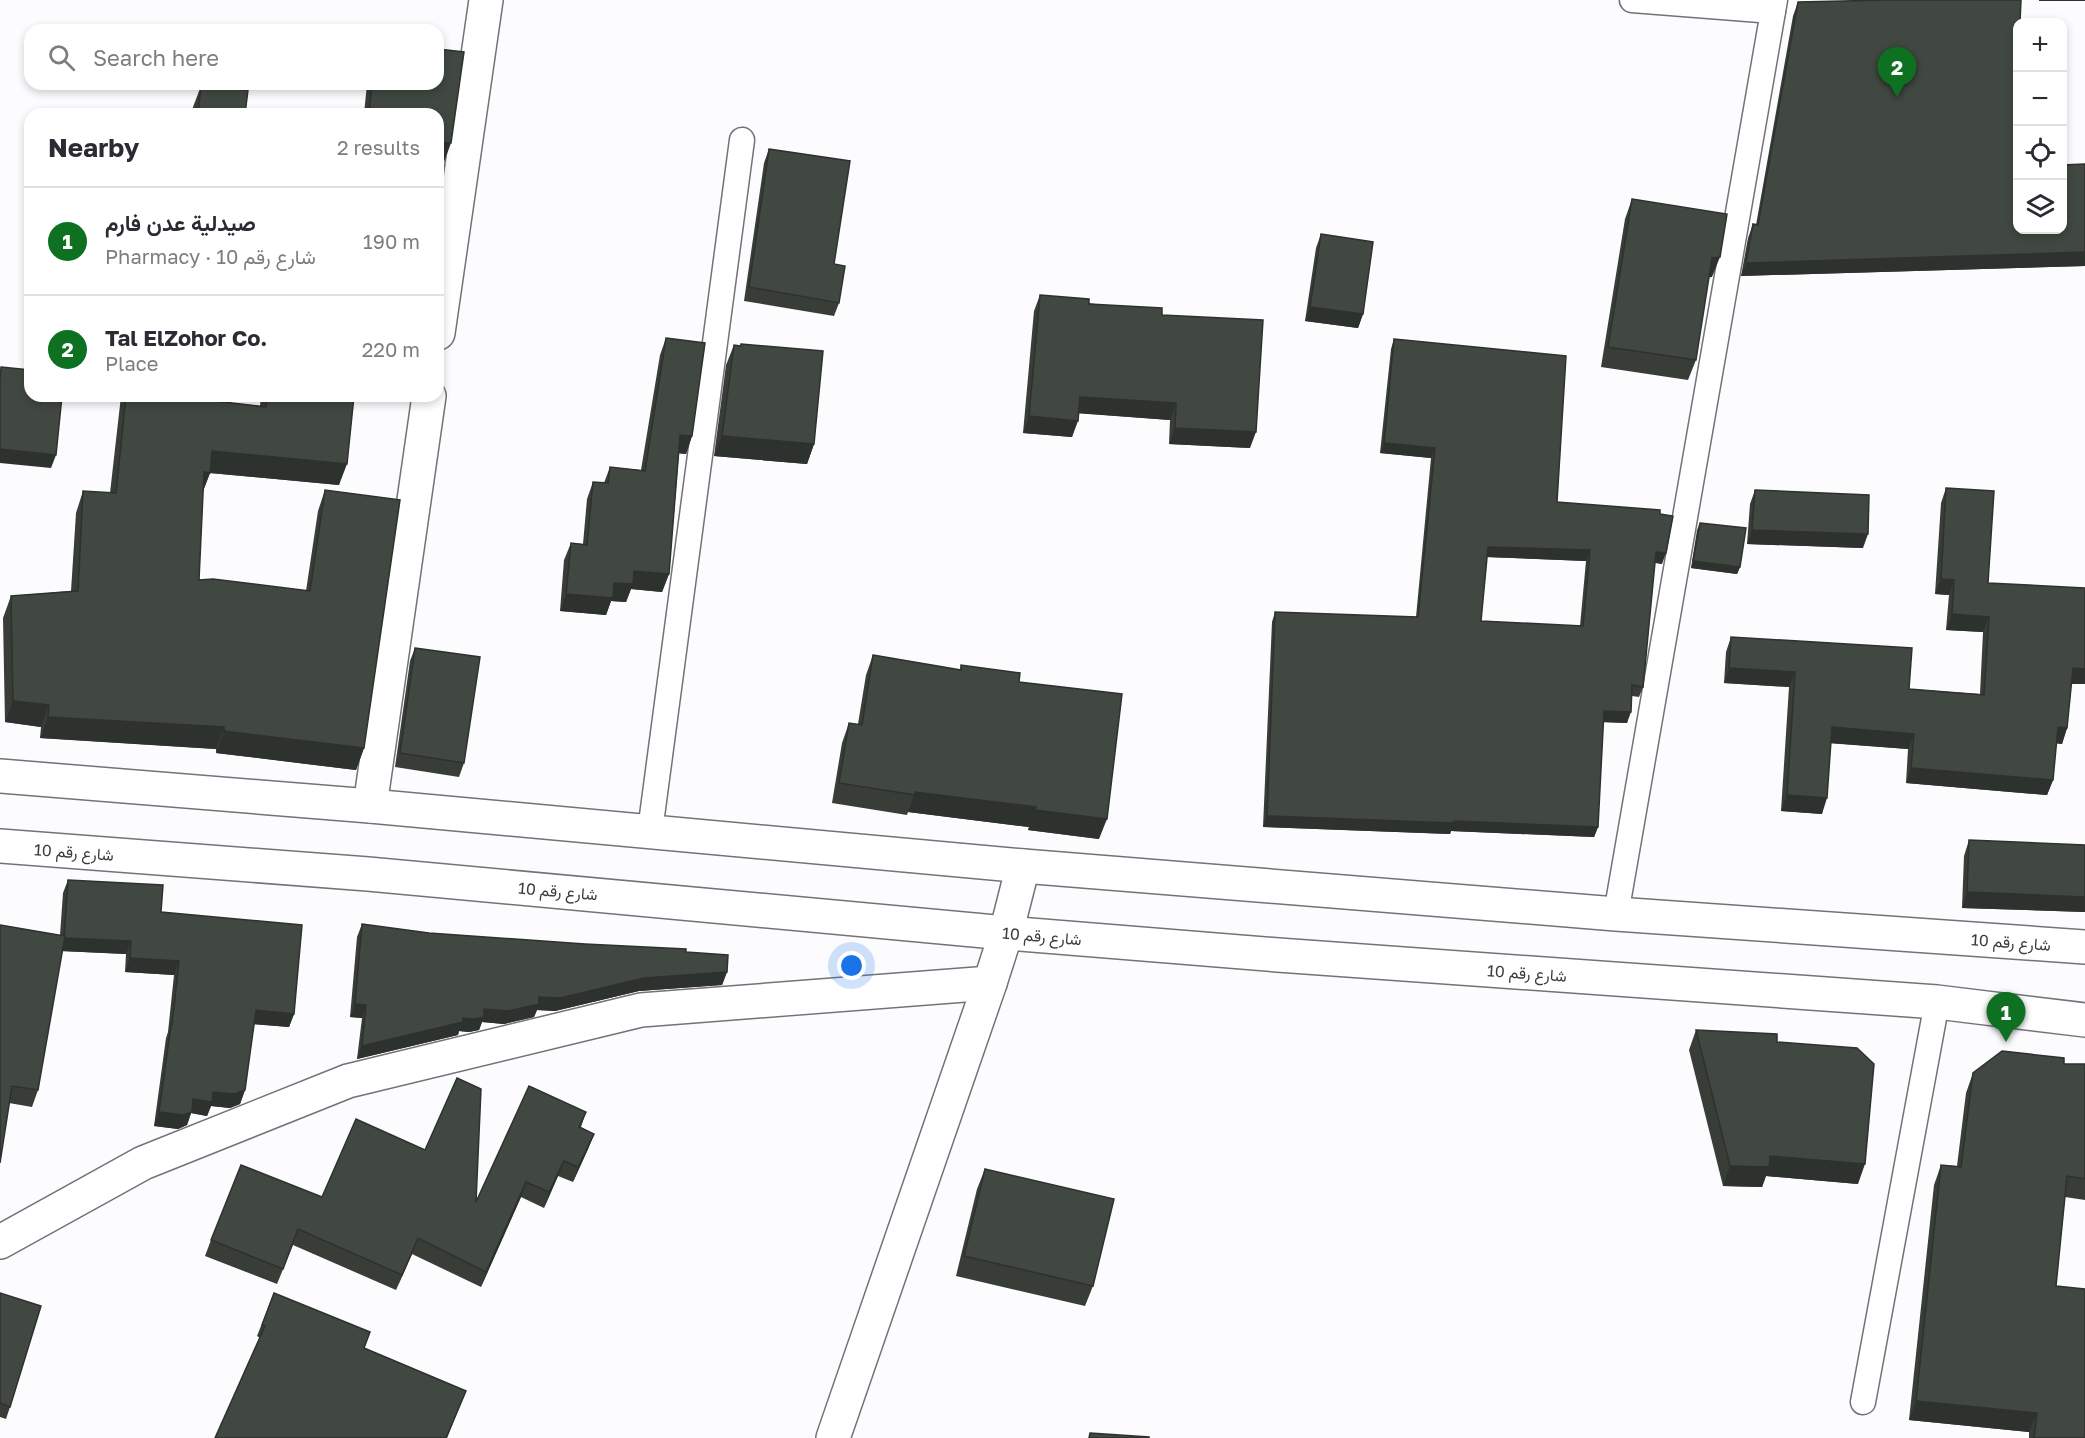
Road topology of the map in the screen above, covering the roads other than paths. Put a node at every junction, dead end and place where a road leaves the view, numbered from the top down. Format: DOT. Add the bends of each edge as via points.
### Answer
graph roads {
  1 [pos="486,0"];
  2 [pos="1632,0"];
  3 [pos="1774,6"];
  4 [pos="742,140"];
  5 [pos="444,291"];
  6 [pos="428,402"];
  7 [pos="0,776"];
  8 [pos="370,806"];
  9 [pos="650,831"];
  10 [pos="0,846"];
  11 [pos="1023,866"];
  12 [pos="1616,914"];
  13 [pos="1006,933"];
  14 [pos="2085,947"];
  15 [pos="990,983"];
  16 [pos="1937,1002"];
  17 [pos="2085,1020"];
  18 [pos="0,1242"];
  19 [pos="1863,1402"];
  20 [pos="833,1438"];
  1 -- 5 [label="main road"];
  2 -- 3 [label="lane"];
  3 -- 12 [label="lane"];
  4 -- 9 [label="lane"];
  6 -- 8 [label="main road"];
  7 -- 8 [label="main road, شارع رقم 10"];
  8 -- 9 [label="main road, شارع رقم 10"];
  9 -- 11 [label="main road, شارع رقم 10"];
  10 -- 13 [label="main road, شارع رقم 10" via="368,874"];
  11 -- 12 [label="main road, شارع رقم 10"];
  11 -- 13 [label="main road"];
  12 -- 14 [label="main road, شارع رقم 10"];
  13 -- 15 [label="main road"];
  13 -- 16 [label="main road, شارع رقم 10"];
  15 -- 18 [label="main road" via="641,1010 348,1081 143,1163"];
  15 -- 20 [label="main road"];
  16 -- 17 [label="main road, شارع رقم 10"];
  16 -- 19 [label="lane"];
}
